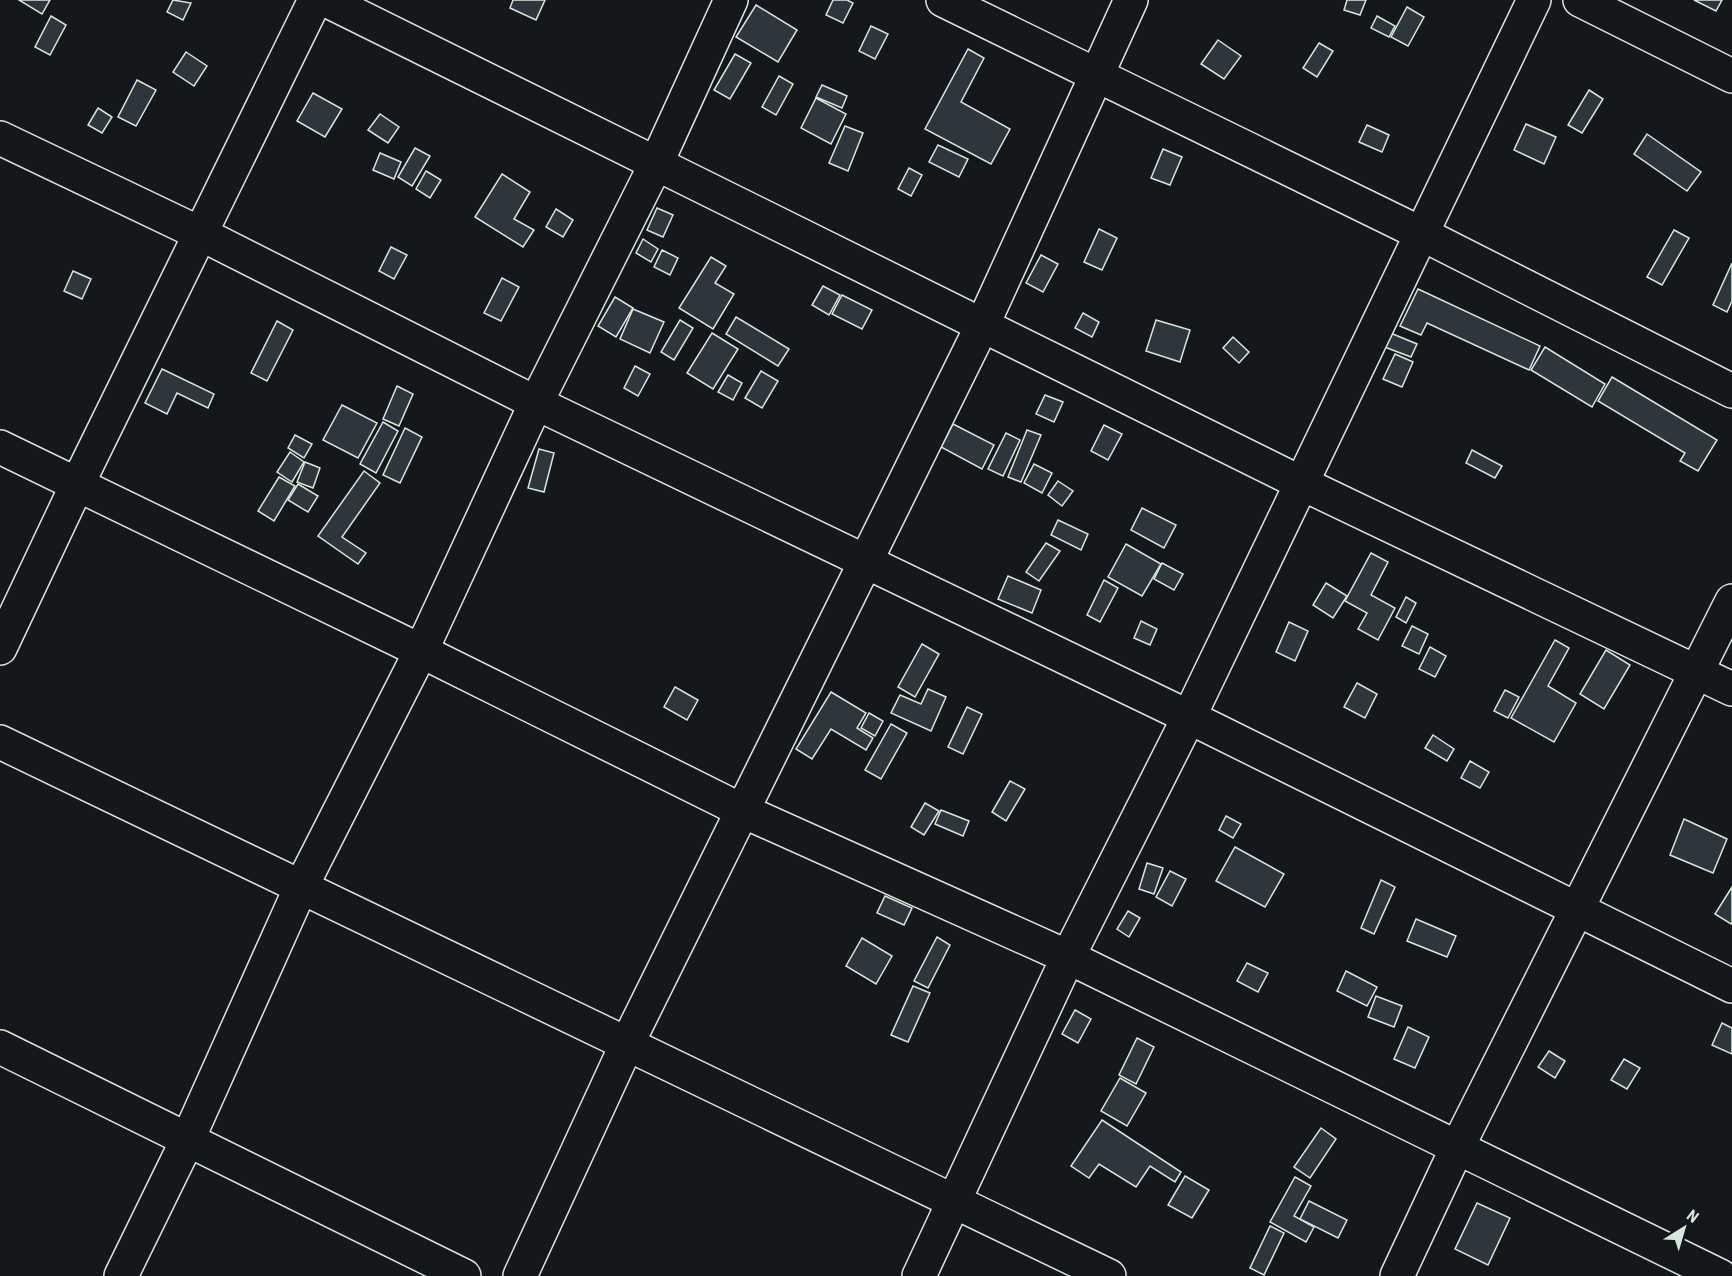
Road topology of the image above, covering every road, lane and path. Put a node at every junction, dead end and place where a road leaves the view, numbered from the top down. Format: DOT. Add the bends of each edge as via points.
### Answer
graph roads {
  1 [pos="315,0"];
  2 [pos="326,0"];
  3 [pos="731,0"];
  4 [pos="943,0"];
  5 [pos="1131,0"];
  6 [pos="1534,0"];
  7 [pos="1580,0"];
  8 [pos="1097,74"];
  9 [pos="1732,76"];
  10 [pos="0,138"];
  11 [pos="656,164"];
  12 [pos="199,233"];
  13 [pos="1422,234"];
  14 [pos="982,326"];
  15 [pos="1732,391"];
  16 [pos="536,403"];
  17 [pos="0,447"];
  18 [pos="1303,484"];
  19 [pos="77,485"];
  20 [pos="863,563"];
  21 [pos="1732,601"];
  22 [pos="0,648"];
  23 [pos="421,651"];
  24 [pos="1698,672"];
  25 [pos="1732,689"];
  26 [pos="1189,717"];
  27 [pos="0,742"];
  28 [pos="743,811"];
  29 [pos="301,887"];
  30 [pos="1577,909"];
  31 [pos="1068,957"];
  32 [pos="1732,986"];
  33 [pos="627,1044"];
  34 [pos="0,1047"];
  35 [pos="188,1141"];
  36 [pos="1457,1149"];
  37 [pos="955,1201"];
  38 [pos="121,1276"];
  39 [pos="464,1276"];
  40 [pos="520,1276"];
  41 [pos="919,1276"];
  42 [pos="1109,1276"];
  43 [pos="1397,1276"];
  44 [pos="1720,1276"];
  1 -- 12 [label="street"];
  2 -- 11 [label="street"];
  3 -- 11 [label="street"];
  4 -- 8 [label="street"];
  5 -- 8 [label="street"];
  6 -- 13 [label="street"];
  7 -- 9 [label="street"];
  8 -- 13 [label="street"];
  8 -- 14 [label="street"];
  10 -- 12 [label="street"];
  11 -- 14 [label="street"];
  11 -- 16 [label="street"];
  12 -- 16 [label="street"];
  12 -- 19 [label="street"];
  13 -- 15 [label="street"];
  13 -- 18 [label="street"];
  14 -- 18 [label="street"];
  14 -- 20 [label="street"];
  16 -- 20 [label="street"];
  16 -- 23 [label="street"];
  17 -- 19 [label="street"];
  18 -- 24 [label="street"];
  18 -- 26 [label="street"];
  19 -- 22 [label="street"];
  19 -- 23 [label="street"];
  20 -- 26 [label="street"];
  20 -- 28 [label="street"];
  21 -- 24 [label="street"];
  23 -- 28 [label="street"];
  23 -- 29 [label="street"];
  24 -- 25 [label="street"];
  24 -- 30 [label="street"];
  26 -- 30 [label="street"];
  26 -- 31 [label="street"];
  27 -- 29 [label="street"];
  28 -- 31 [label="street"];
  28 -- 33 [label="street"];
  29 -- 33 [label="street"];
  29 -- 35 [label="street"];
  30 -- 32 [label="street"];
  30 -- 36 [label="street"];
  31 -- 36 [label="street"];
  31 -- 37 [label="street"];
  33 -- 37 [label="street"];
  33 -- 40 [label="street"];
  34 -- 35 [label="street"];
  35 -- 38 [label="street"];
  35 -- 39 [label="street"];
  36 -- 43 [label="street"];
  36 -- 44 [label="street"];
  37 -- 41 [label="street"];
  37 -- 42 [label="street"];
}
